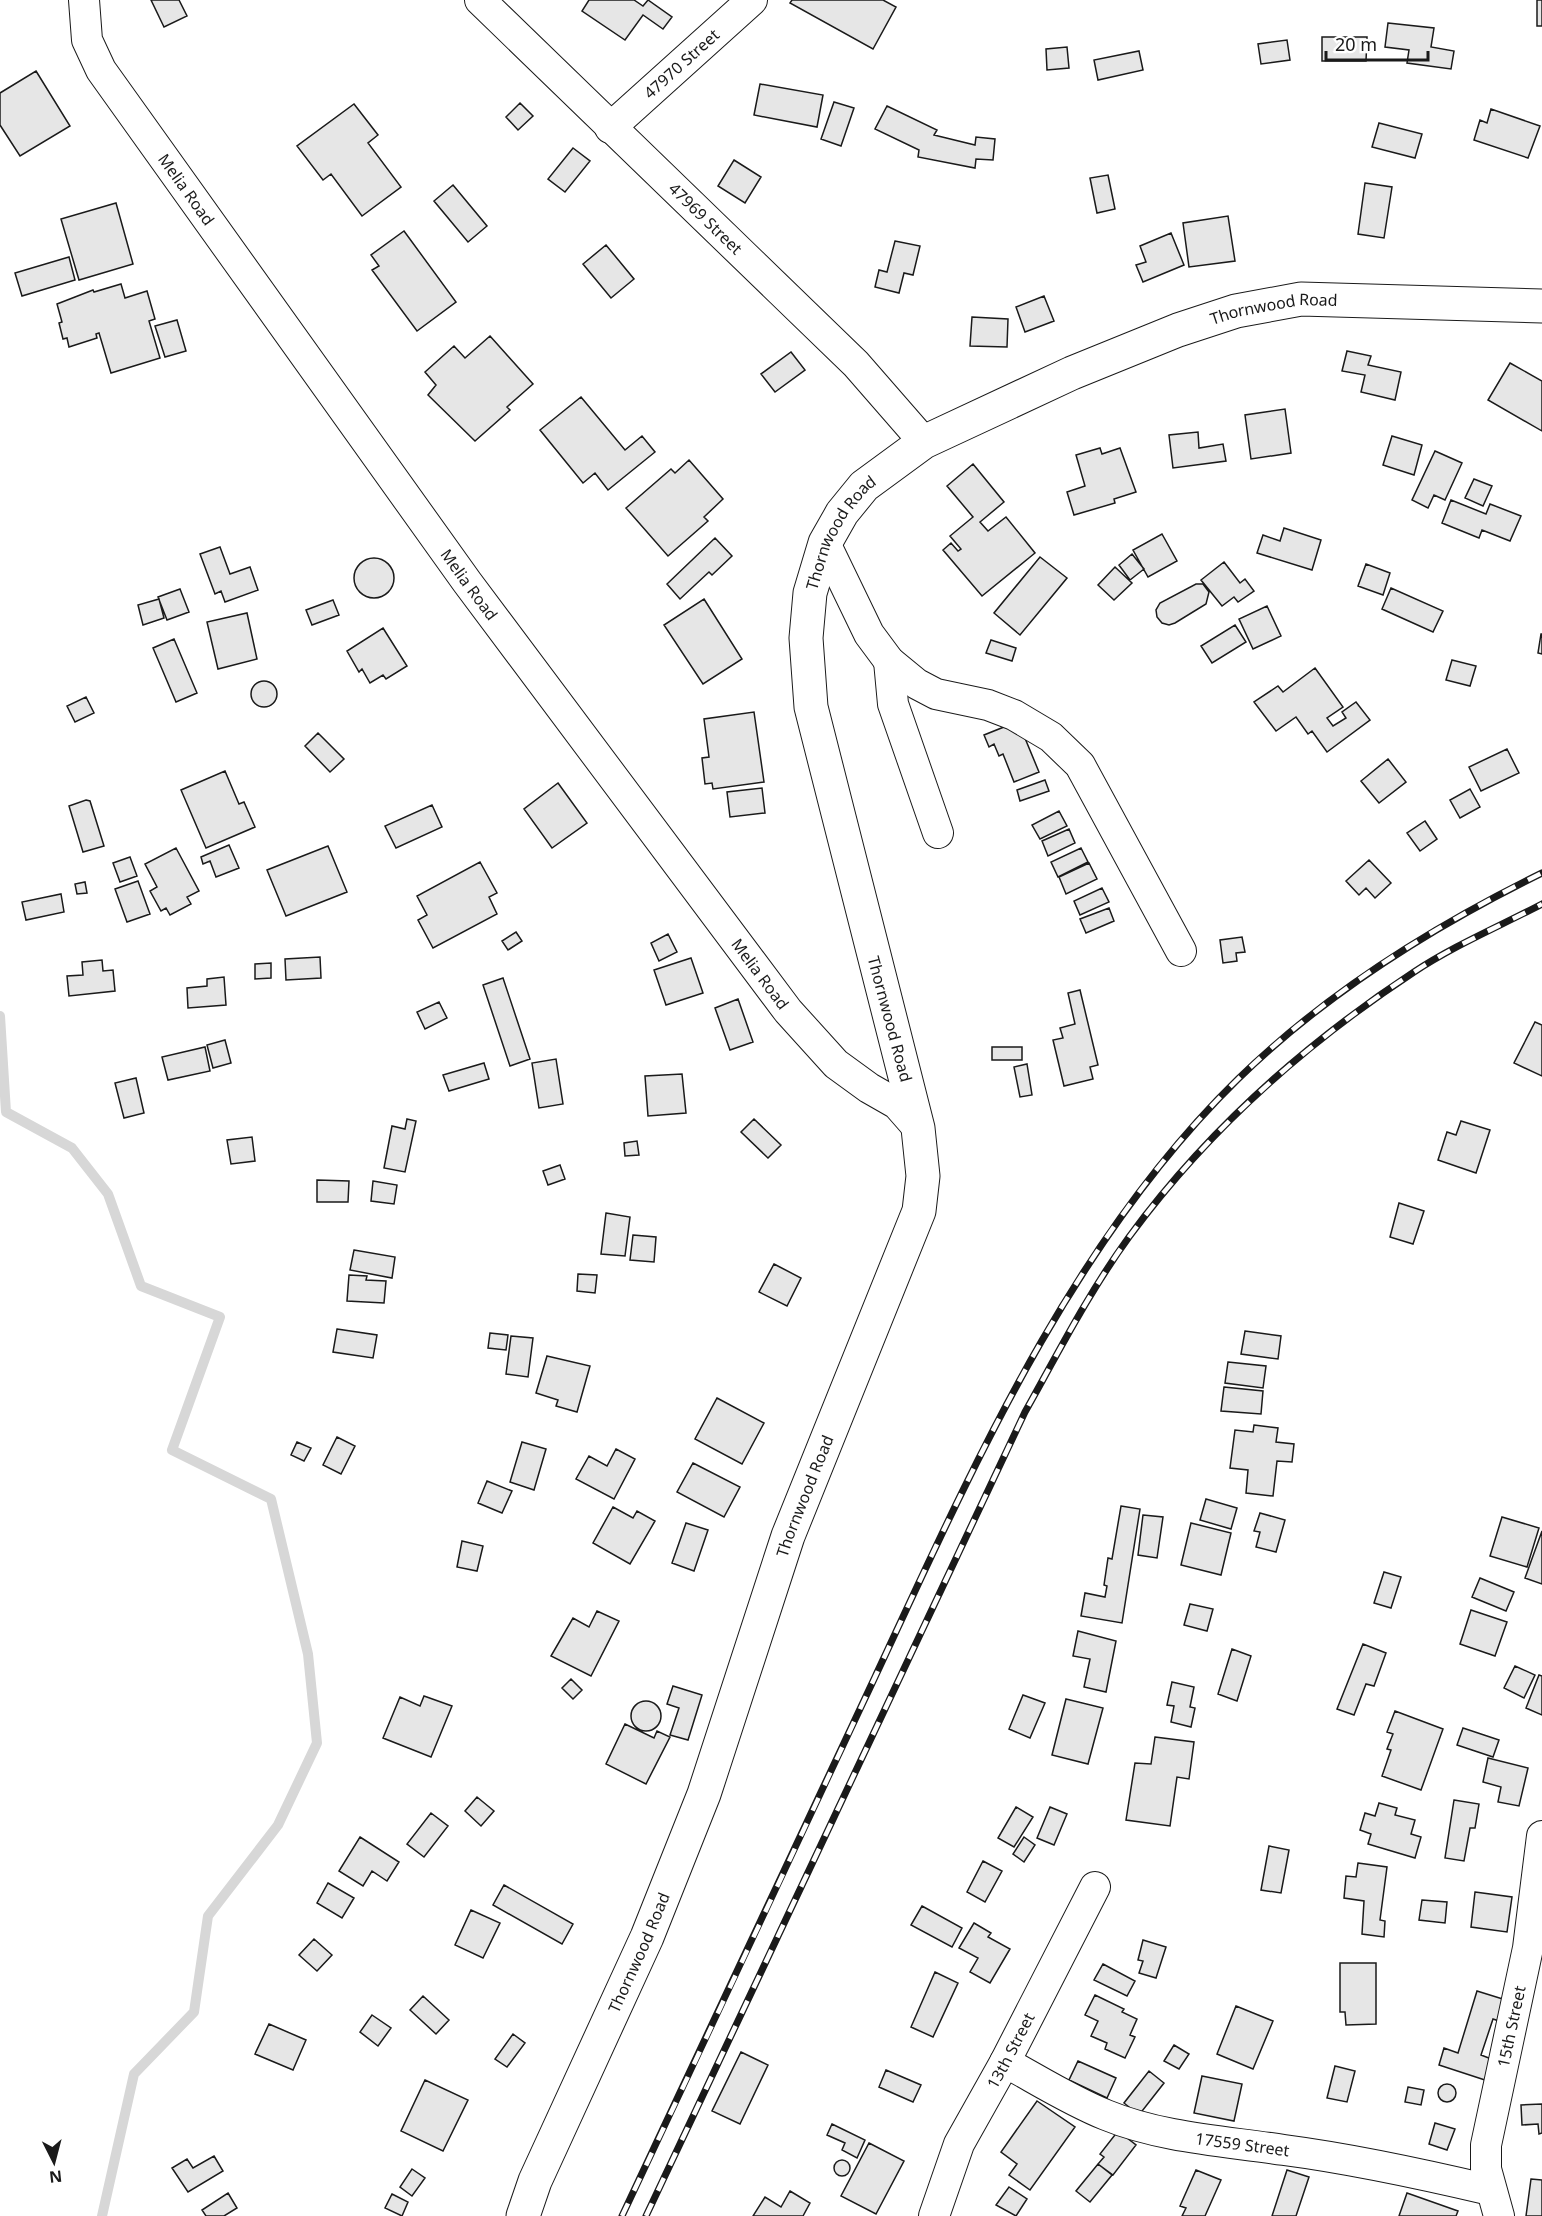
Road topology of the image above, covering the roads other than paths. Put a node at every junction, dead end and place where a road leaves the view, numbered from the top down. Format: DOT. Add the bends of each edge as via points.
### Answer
graph roads {
  1 [pos="84,0"];
  2 [pos="480,0"];
  3 [pos="752,0"];
  4 [pos="610,128"];
  5 [pos="1542,306"];
  6 [pos="924,442"];
  7 [pos="825,543"];
  8 [pos="889,661"];
  9 [pos="938,833"];
  10 [pos="1181,951"];
  11 [pos="918,1128"];
  12 [pos="1542,1836"];
  13 [pos="1095,1887"];
  14 [pos="1005,2062"];
  15 [pos="1495,2203"];
  16 [pos="523,2216"];
  17 [pos="934,2216"];
  1 -- 11 [label="street, Melia Road" via="87,40 101,70 466,582 788,1011 836,1064 897,1104"];
  2 -- 4 [label="street, 47969 Street"];
  3 -- 4 [label="street, 47970 Street"];
  4 -- 6 [label="street, 47969 Street" via="856,364"];
  5 -- 6 [label="street, Thornwood Road" via="1301,299 1236,311 1072,373"];
  6 -- 7 [label="street, Thornwood Road" via="864,486"];
  7 -- 8 [label="street" via="868,634"];
  7 -- 11 [label="street, Thornwood Road" via="810,593 806,638 811,707"];
  8 -- 9 [label="street" via="893,704"];
  8 -- 10 [label="street" via="936,694 1014,715 1051,737 1080,765"];
  11 -- 16 [label="street, Thornwood Road" via="923,1176 919,1211 788,1536 711,1772 647,1937 535,2181"];
  12 -- 15 [label="street, 15th Street" via="1528,1948 1486,2145 1486,2169"];
  13 -- 14 [label="street, 13th Street"];
  14 -- 15 [label="street, 17559 Street" via="1105,2115 1134,2124 1421,2173"];
  14 -- 17 [label="street, 13th Street" via="959,2144"];
}
